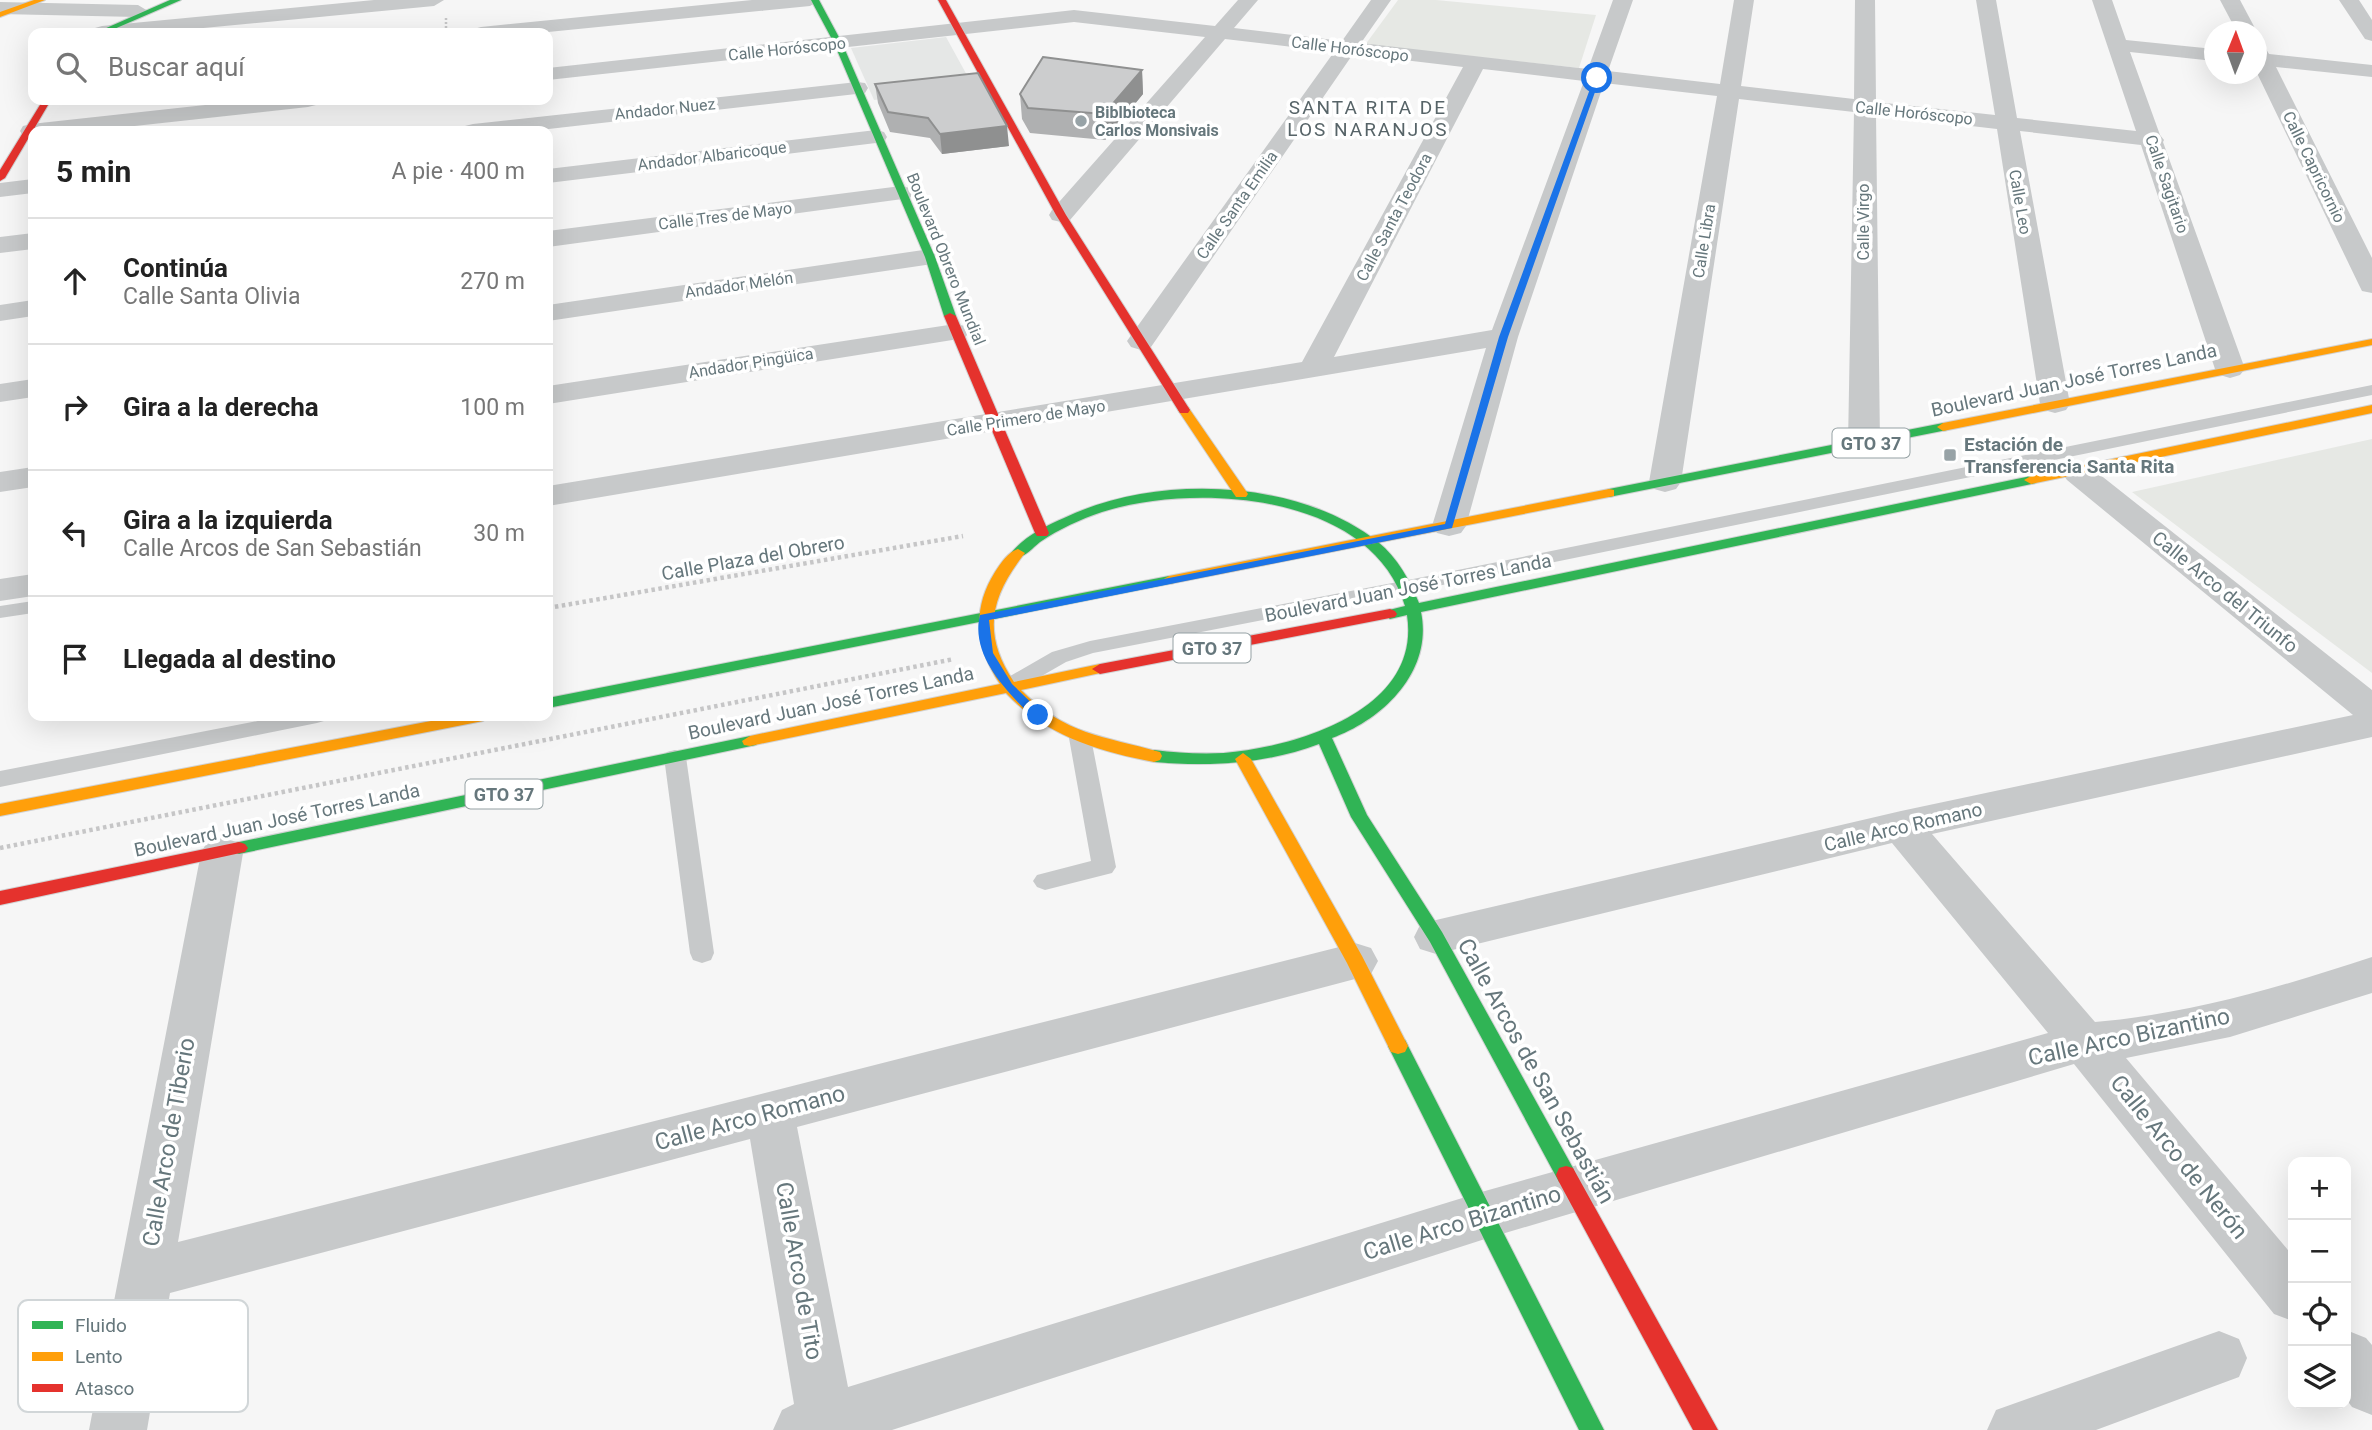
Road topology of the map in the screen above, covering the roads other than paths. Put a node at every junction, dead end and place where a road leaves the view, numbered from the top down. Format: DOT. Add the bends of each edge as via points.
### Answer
graph roads {
  1 [pos="41,0"];
  2 [pos="177,0"];
  3 [pos="434,0"];
  4 [pos="813,0"];
  5 [pos="942,0"];
  6 [pos="1248,0"];
  7 [pos="1381,0"];
  8 [pos="1623,0"];
  9 [pos="1744,0"];
  10 [pos="1865,0"];
  11 [pos="1986,0"];
  12 [pos="2102,0"];
  13 [pos="2230,0"];
  14 [pos="2349,0"];
  15 [pos="6,10"];
  16 [pos="147,11"];
  17 [pos="2242,21"];
  18 [pos="111,28"];
  19 [pos="151,28"];
  20 [pos="531,28"];
  21 [pos="959,28"];
  22 [pos="1221,34"];
  23 [pos="2372,35"];
  24 [pos="838,43"];
  25 [pos="2118,45"];
  26 [pos="1348,49"];
  27 [pos="2204,54"];
  28 [pos="2267,56"];
  29 [pos="1475,64"];
  30 [pos="2372,71"];
  31 [pos="553,73"];
  32 [pos="2267,73"];
  33 [pos="1597,78"];
  34 [pos="857,88"];
  35 [pos="1728,92"];
  36 [pos="44,105"];
  37 [pos="263,105"];
  38 [pos="481,106"];
  39 [pos="1863,107"];
  40 [pos="2007,123"];
  41 [pos="34,126"];
  42 [pos="76,126"];
  43 [pos="479,126"];
  44 [pos="546,126"];
  45 [pos="28,136"];
  46 [pos="876,137"];
  47 [pos="2152,140"];
  48 [pos="553,175"];
  49 [pos="0,178"];
  50 [pos="28,187"];
  51 [pos="0,190"];
  52 [pos="901,193"];
  53 [pos="1060,215"];
  54 [pos="553,238"];
  55 [pos="28,242"];
  56 [pos="0,245"];
  57 [pos="930,257"];
  58 [pos="2372,285"];
  59 [pos="28,310"];
  60 [pos="553,312"];
  61 [pos="0,313"];
  62 [pos="955,332"];
  63 [pos="1504,337"];
  64 [pos="1141,341"];
  65 [pos="2372,342"];
  66 [pos="2230,369"];
  67 [pos="1312,370"];
  68 [pos="28,389"];
  69 [pos="2372,390"];
  70 [pos="0,393"];
  71 [pos="553,394"];
  72 [pos="1171,394"];
  73 [pos="2055,404"];
  74 [pos="2372,410"];
  75 [pos="995,423"];
  76 [pos="1864,444"];
  77 [pos="2078,473"];
  78 [pos="28,478"];
  79 [pos="0,482"];
  80 [pos="1665,482"];
  81 [pos="1241,494"];
  82 [pos="553,495"];
  83 [pos="1449,526"];
  84 [pos="1042,533"];
  85 [pos="1369,542"];
  86 [pos="1426,566"];
  87 [pos="28,585"];
  88 [pos="1408,586"];
  89 [pos="0,590"];
  90 [pos="28,608"];
  91 [pos="1416,609"];
  92 [pos="0,612"];
  93 [pos="984,617"];
  94 [pos="1008,687"];
  95 [pos="553,702"];
  96 [pos="2372,710"];
  97 [pos="292,721"];
  98 [pos="457,721"];
  99 [pos="2372,724"];
  100 [pos="1080,738"];
  101 [pos="1324,738"];
  102 [pos="675,757"];
  103 [pos="1243,758"];
  104 [pos="0,779"];
  105 [pos="0,810"];
  106 [pos="1901,826"];
  107 [pos="222,853"];
  108 [pos="1045,881"];
  109 [pos="0,898"];
  110 [pos="1436,937"];
  111 [pos="702,953"];
  112 [pos="1355,961"];
  113 [pos="2372,975"];
  114 [pos="2084,1042"];
  115 [pos="770,1112"];
  116 [pos="1575,1188"];
  117 [pos="1485,1215"];
  118 [pos="145,1275"];
  119 [pos="2288,1290"];
  120 [pos="141,1300"];
  121 [pos="2219,1358"];
  122 [pos="2351,1363"];
  123 [pos="2372,1387"];
  124 [pos="121,1412"];
  125 [pos="818,1428"];
  126 [pos="118,1430"];
  127 [pos="1592,1430"];
  128 [pos="1706,1430"];
  129 [pos="2016,1430"];
  1 -- 15 [label="street"];
  2 -- 16 [label="street"];
  3 -- 19 [label="street"];
  4 -- 20 [label="street"];
  4 -- 24 [label="street, Boulevard Obrero Mundial"];
  5 -- 21 [label="street"];
  6 -- 22 [label="street"];
  7 -- 26 [label="street, Calle Santa Emilia"];
  8 -- 33 [label="street"];
  9 -- 35 [label="street, Calle Libra"];
  10 -- 39 [label="street, Calle Virgo"];
  11 -- 40 [label="street, Calle Leo"];
  12 -- 25 [label="street, Calle Sagitario"];
  13 -- 17 [label="street"];
  14 -- 23 [label="street"];
  15 -- 16 [label="street"];
  16 -- 18 [label="street"];
  21 -- 22 [label="street, Calle Horóscopo" via="1074,16"];
  21 -- 24 [label="street, Calle Horóscopo"];
  21 -- 53 [label="street"];
  22 -- 26 [label="street, Calle Horóscopo"];
  22 -- 53 [label="street"];
  24 -- 31 [label="street, Calle Horóscopo"];
  24 -- 34 [label="street, Boulevard Obrero Mundial"];
  25 -- 27 [label="street"];
  25 -- 47 [label="street, Calle Sagitario"];
  26 -- 29 [label="street, Calle Horóscopo"];
  26 -- 64 [label="street, Calle Santa Emilia"];
  28 -- 30 [label="street"];
  29 -- 33 [label="street, Calle Horóscopo"];
  29 -- 67 [label="street, Calle Santa Teodora"];
  32 -- 58 [label="street, Calle Capricornio"];
  33 -- 35 [label="street, Calle Horóscopo"];
  33 -- 63 [label="street"];
  34 -- 44 [label="street, Andador Nuez"];
  34 -- 46 [label="street, Boulevard Obrero Mundial"];
  35 -- 39 [label="street, Calle Horóscopo"];
  35 -- 80 [label="street, Calle Libra"];
  36 -- 41 [label="street"];
  37 -- 42 [label="street"];
  38 -- 43 [label="street"];
  39 -- 40 [label="street, Calle Horóscopo"];
  39 -- 76 [label="street, Calle Virgo"];
  40 -- 47 [label="street, Calle Horóscopo"];
  40 -- 73 [label="street, Calle Leo"];
  45 -- 49 [label="street"];
  46 -- 48 [label="street, Andador Albaricoque"];
  46 -- 52 [label="street, Boulevard Obrero Mundial"];
  47 -- 66 [label="street, Calle Sagitario"];
  50 -- 51 [label="street"];
  52 -- 54 [label="street, Calle Tres de Mayo"];
  52 -- 57 [label="street, Boulevard Obrero Mundial"];
  53 -- 64 [label="street"];
  55 -- 56 [label="street"];
  57 -- 60 [label="street, Andador Melón"];
  57 -- 62 [label="street, Boulevard Obrero Mundial"];
  59 -- 61 [label="street"];
  62 -- 71 [label="street, Andador Pingüica"];
  62 -- 75 [label="street, Boulevard Obrero Mundial"];
  63 -- 67 [label="street, Calle Primero de Mayo"];
  63 -- 83 [label="street"];
  64 -- 72 [label="street"];
  65 -- 66 [label="street, Boulevard Juan José Torres Landa / GTO 37"];
  66 -- 73 [label="street, Boulevard Juan José Torres Landa / GTO 37"];
  67 -- 72 [label="street, Calle Primero de Mayo"];
  68 -- 70 [label="street"];
  69 -- 88 [label="lane"];
  72 -- 75 [label="street, Calle Primero de Mayo"];
  72 -- 81 [label="street"];
  73 -- 76 [label="street, Boulevard Juan José Torres Landa / GTO 37"];
  74 -- 77 [label="street, Boulevard Juan José Torres Landa / GTO 37"];
  75 -- 82 [label="street, Calle Primero de Mayo"];
  75 -- 84 [label="street, Boulevard Obrero Mundial"];
  76 -- 80 [label="street, Boulevard Juan José Torres Landa / GTO 37"];
  77 -- 91 [label="street, Boulevard Juan José Torres Landa / GTO 37"];
  77 -- 96 [label="street, Calle Arco del Triunfo"];
  78 -- 79 [label="street"];
  80 -- 83 [label="street, Boulevard Juan José Torres Landa / GTO 37"];
  81 -- 84 [label="street" via="1187,492 1134,498 1085,512"];
  81 -- 85 [label="street" via="1311,510"];
  83 -- 85 [label="street, Boulevard Juan José Torres Landa / GTO 37"];
  84 -- 93 [label="street" via="1002,571"];
  85 -- 88 [label="street"];
  85 -- 93 [label="street, Boulevard Juan José Torres Landa / GTO 37"];
  86 -- 88 [label="lane"];
  87 -- 89 [label="street"];
  88 -- 91 [label="street"];
  88 -- 94 [label="lane" via="1090,647 1059,657"];
  90 -- 92 [label="lane"];
  91 -- 94 [label="street, Boulevard Juan José Torres Landa / GTO 37"];
  91 -- 101 [label="street" via="1416,645 1400,680 1369,712"];
  93 -- 94 [label="street" via="988,653"];
  93 -- 95 [label="street, Boulevard Juan José Torres Landa / GTO 37"];
  94 -- 100 [label="street" via="1038,715"];
  94 -- 102 [label="street, Boulevard Juan José Torres Landa / GTO 37"];
  97 -- 104 [label="lane"];
  98 -- 105 [label="street"];
  99 -- 106 [label="street, Calle Arco Romano"];
  100 -- 103 [label="street" via="1142,755 1187,760"];
  100 -- 108 [label="lane" via="1104,867"];
  101 -- 103 [label="street"];
  101 -- 110 [label="street, Calle Arcos de San Sebastián" via="1359,817"];
  102 -- 107 [label="street, Boulevard Juan José Torres Landa / GTO 37"];
  102 -- 111 [label="lane"];
  103 -- 112 [label="street"];
  106 -- 110 [label="street, Calle Arco Romano"];
  106 -- 114 [label="street, Calle Arco de Nerón"];
  107 -- 109 [label="street, Boulevard Juan José Torres Landa / GTO 37"];
  107 -- 118 [label="street, Calle Arco de Tiberio"];
  110 -- 116 [label="street, Calle Arcos de San Sebastián"];
  112 -- 115 [label="street, Calle Arco Romano"];
  112 -- 117 [label="street"];
  113 -- 114 [label="street, Calle Arco Bizantino" via="2190,1027"];
  114 -- 116 [label="street, Calle Arco Bizantino"];
  114 -- 119 [label="street, Calle Arco de Nerón"];
  115 -- 118 [label="street, Calle Arco Romano"];
  115 -- 125 [label="street, Calle Arco de Tito"];
  116 -- 117 [label="street, Calle Arco Bizantino"];
  116 -- 128 [label="street, Calle Arcos de San Sebastián"];
  117 -- 125 [label="street, Calle Arco Bizantino"];
  117 -- 127 [label="street"];
  118 -- 120 [label="street, Calle Arco de Tiberio"];
  121 -- 129 [label="street"];
  122 -- 123 [label="street"];
  124 -- 126 [label="street, Calle Arco de Tiberio"];
}
